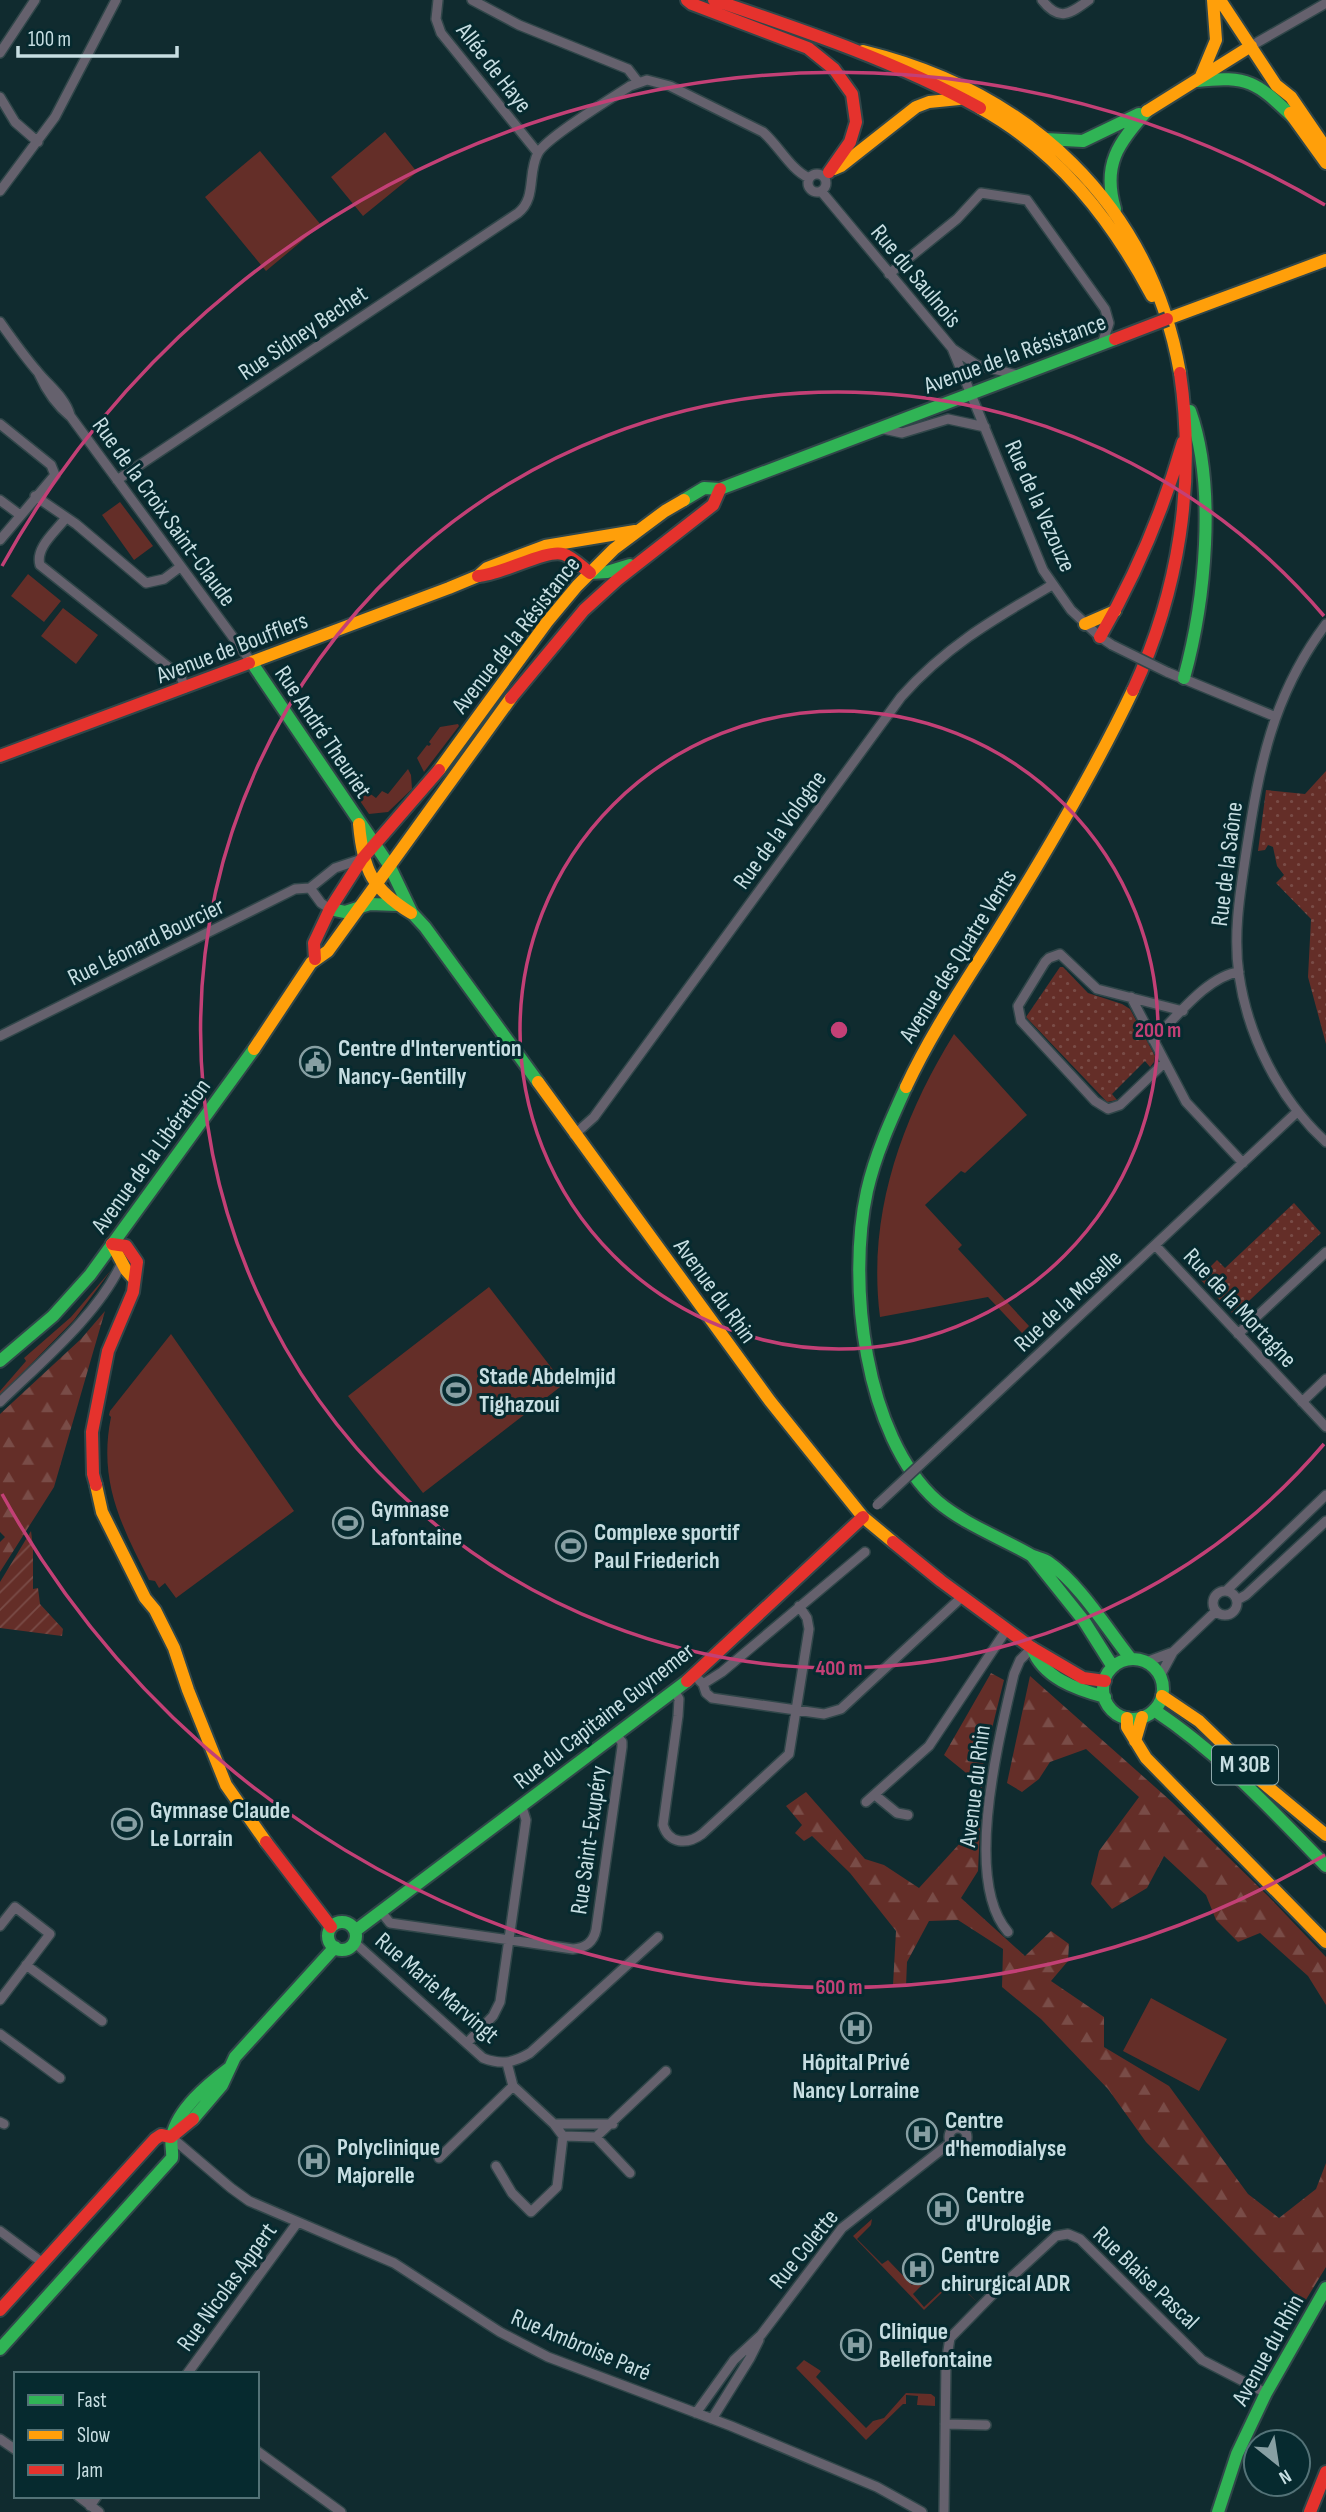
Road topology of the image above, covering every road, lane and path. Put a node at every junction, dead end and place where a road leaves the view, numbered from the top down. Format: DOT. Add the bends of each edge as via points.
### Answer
graph roads {
  1 [pos="35,0"];
  2 [pos="116,0"];
  3 [pos="438,0"];
  4 [pos="472,0"];
  5 [pos="687,0"];
  6 [pos="714,0"];
  7 [pos="1042,0"];
  8 [pos="1089,0"];
  9 [pos="1213,0"];
  10 [pos="1220,0"];
  11 [pos="1326,3"];
  12 [pos="1251,46"];
  13 [pos="863,51"];
  14 [pos="0,52"];
  15 [pos="1197,79"];
  16 [pos="638,82"];
  17 [pos="1276,85"];
  18 [pos="0,97"];
  19 [pos="964,99"];
  20 [pos="1147,111"];
  21 [pos="1294,118"];
  22 [pos="1045,139"];
  23 [pos="38,142"];
  24 [pos="1326,148"];
  25 [pos="538,153"];
  26 [pos="1326,163"];
  27 [pos="826,174"];
  28 [pos="809,178"];
  29 [pos="0,191"];
  30 [pos="821,191"];
  31 [pos="1119,218"];
  32 [pos="1326,260"];
  33 [pos="890,274"];
  34 [pos="0,323"];
  35 [pos="1169,328"];
  36 [pos="1102,344"];
  37 [pos="952,348"];
  38 [pos="1018,375"];
  39 [pos="970,393"];
  40 [pos="1184,396"];
  41 [pos="0,424"];
  42 [pos="877,427"];
  43 [pos="985,427"];
  44 [pos="1187,427"];
  45 [pos="117,480"];
  46 [pos="719,489"];
  47 [pos="35,496"];
  48 [pos="0,500"];
  49 [pos="20,515"];
  50 [pos="65,519"];
  51 [pos="635,531"];
  52 [pos="0,540"];
  53 [pos="637,562"];
  54 [pos="574,564"];
  55 [pos="180,567"];
  56 [pos="590,573"];
  57 [pos="478,576"];
  58 [pos="1052,585"];
  59 [pos="577,586"];
  60 [pos="584,610"];
  61 [pos="1115,611"];
  62 [pos="1085,624"];
  63 [pos="1326,624"];
  64 [pos="1100,637"];
  65 [pos="252,663"];
  66 [pos="1184,678"];
  67 [pos="186,688"];
  68 [pos="1276,717"];
  69 [pos="0,756"];
  70 [pos="359,824"];
  71 [pos="373,844"];
  72 [pos="362,859"];
  73 [pos="389,865"];
  74 [pos="374,886"];
  75 [pos="310,888"];
  76 [pos="397,905"];
  77 [pos="358,908"];
  78 [pos="330,909"];
  79 [pos="412,913"];
  80 [pos="315,958"];
  81 [pos="1239,972"];
  82 [pos="1131,997"];
  83 [pos="1183,1011"];
  84 [pos="0,1036"];
  85 [pos="1153,1040"];
  86 [pos="1165,1062"];
  87 [pos="1297,1112"];
  88 [pos="574,1135"];
  89 [pos="1326,1142"];
  90 [pos="1242,1163"];
  91 [pos="112,1244"];
  92 [pos="1155,1245"];
  93 [pos="126,1247"];
  94 [pos="1326,1252"];
  95 [pos="122,1262"];
  96 [pos="134,1279"];
  97 [pos="1238,1334"];
  98 [pos="0,1361"];
  99 [pos="1322,1382"];
  100 [pos="1326,1394"];
  101 [pos="0,1402"];
  102 [pos="1302,1402"];
  103 [pos="1326,1427"];
  104 [pos="1326,1495"];
  105 [pos="863,1517"];
  106 [pos="1326,1521"];
  107 [pos="865,1552"];
  108 [pos="1032,1556"];
  109 [pos="1226,1591"];
  110 [pos="963,1596"];
  111 [pos="1237,1600"];
  112 [pos="799,1606"];
  113 [pos="1216,1611"];
  114 [pos="1007,1629"];
  115 [pos="1032,1648"];
  116 [pos="1173,1652"];
  117 [pos="1131,1659"];
  118 [pos="1146,1662"];
  119 [pos="1113,1667"];
  120 [pos="1160,1676"];
  121 [pos="699,1679"];
  122 [pos="1105,1681"];
  123 [pos="675,1692"];
  124 [pos="1162,1696"];
  125 [pos="1105,1697"];
  126 [pos="797,1710"];
  127 [pos="1154,1710"];
  128 [pos="1142,1717"];
  129 [pos="1127,1718"];
  130 [pos="617,1736"];
  131 [pos="1135,1741"];
  132 [pos="875,1795"];
  133 [pos="866,1802"];
  134 [pos="522,1807"];
  135 [pos="908,1815"];
  136 [pos="1326,1835"];
  137 [pos="1326,1866"];
  138 [pos="382,1913"];
  139 [pos="0,1926"];
  140 [pos="331,1927"];
  141 [pos="1008,1932"];
  142 [pos="355,1936"];
  143 [pos="658,1937"];
  144 [pos="509,1941"];
  145 [pos="1326,1942"];
  146 [pos="334,1947"];
  147 [pos="26,1965"];
  148 [pos="0,2000"];
  149 [pos="102,2021"];
  150 [pos="0,2034"];
  151 [pos="467,2043"];
  152 [pos="507,2063"];
  153 [pos="666,2071"];
  154 [pos="60,2078"];
  155 [pos="513,2086"];
  156 [pos="554,2124"];
  157 [pos="613,2124"];
  158 [pos="563,2136"];
  159 [pos="172,2137"];
  160 [pos="596,2137"];
  161 [pos="950,2143"];
  162 [pos="439,2158"];
  163 [pos="496,2166"];
  164 [pos="630,2174"];
  165 [pos="297,2223"];
  166 [pos="0,2231"];
  167 [pos="43,2263"];
  168 [pos="1326,2288"];
  169 [pos="0,2310"];
  170 [pos="761,2335"];
  171 [pos="0,2349"];
  172 [pos="188,2372"];
  173 [pos="1266,2393"];
  174 [pos="696,2413"];
  175 [pos="712,2419"];
  176 [pos="945,2424"];
  177 [pos="986,2425"];
  178 [pos="259,2452"];
  179 [pos="1326,2472"];
  180 [pos="81,2498"];
  181 [pos="95,2498"];
  182 [pos="1326,2499"];
  183 [pos="90,2505"];
  184 [pos="99,2512"];
  185 [pos="341,2512"];
  186 [pos="922,2512"];
  187 [pos="937,2512"];
  188 [pos="945,2512"];
  189 [pos="1218,2512"];
  190 [pos="1310,2512"];
  191 [pos="1320,2512"];
  1 -- 14 [label="street"];
  2 -- 23 [label="street"];
  3 -- 25 [label="street, Allée de Haye" via="436,19 441,33"];
  4 -- 16 [label="street" via="519,25 628,69"];
  5 -- 27 [label="main road" via="807,48 834,69 852,94 856,122 849,142"];
  6 -- 13 [label="main road, Avenue des Quatre Vents"];
  7 -- 8 [label="street" via="1060,14"];
  9 -- 15 [label="main road" via="1216,40"];
  10 -- 12 [label="main road"];
  11 -- 12 [label="street"];
  12 -- 15 [label="main road"];
  12 -- 17 [label="main road"];
  13 -- 19 [label="main road, Avenue des Quatre Vents"];
  13 -- 22 [label="main road, Avenue des Quatre Vents" via="897,57 944,77"];
  15 -- 20 [label="main road"];
  15 -- 21 [label="main road" via="1249,81"];
  16 -- 25 [label="street" via="553,138"];
  16 -- 28 [label="street" via="670,86 763,132"];
  17 -- 21 [label="main road"];
  17 -- 24 [label="main road" via="1291,97"];
  18 -- 23 [label="street" via="15,122"];
  19 -- 27 [label="main road" via="916,107"];
  19 -- 35 [label="main road, Avenue des Quatre Vents" via="1033,144 1087,196 1122,243"];
  20 -- 22 [label="main road" via="1083,141"];
  20 -- 31 [label="main road" via="1123,136 1113,158 1109,187"];
  21 -- 26 [label="main road"];
  22 -- 31 [label="main road, Avenue des Quatre Vents"];
  23 -- 29 [label="street"];
  25 -- 45 [label="street, Rue Sidney Bechet" via="528,202 511,218"];
  27 -- 28 [label="street"];
  27 -- 30 [label="street"];
  28 -- 30 [label="street" via="810,189"];
  30 -- 33 [label="street, Rue du Saulnois"];
  31 -- 35 [label="main road, Avenue des Quatre Vents" via="1153,275"];
  32 -- 36 [label="main road, Avenue de la Résistance, bridge"];
  33 -- 36 [label="street" via="957,219 976,196 986,193 1027,200 1105,309 1109,323"];
  33 -- 37 [label="street, Rue du Saulnois"];
  34 -- 45 [label="street, Rue de la Croix Saint-Claude"];
  35 -- 40 [label="main road, Avenue des Quatre Vents"];
  36 -- 38 [label="main road, Avenue de la Résistance"];
  37 -- 38 [label="street" via="977,365"];
  37 -- 39 [label="street, Rue du Saulnois"];
  38 -- 39 [label="main road, Avenue de la Résistance"];
  39 -- 42 [label="main road, Avenue de la Résistance"];
  39 -- 43 [label="street, Rue de la Vezouze"];
  40 -- 44 [label="main road, Avenue des Quatre Vents"];
  40 -- 66 [label="main road" via="1197,430 1204,480 1205,557 1202,598"];
  41 -- 47 [label="street" via="51,465 54,478"];
  42 -- 43 [label="street" via="902,433 948,419"];
  42 -- 46 [label="main road, Avenue de la Résistance"];
  43 -- 58 [label="street, Rue de la Vezouze"];
  44 -- 61 [label="main road" via="1157,519"];
  44 -- 108 [label="main road, Avenue des Quatre Vents" via="1181,541 1167,601 1142,673 1087,785 900,1096 878,1149 861,1222 858,1276 863,1335 873,1381 898,1446 924,1488 946,1509"];
  45 -- 55 [label="street, Rue de la Croix Saint-Claude"];
  46 -- 51 [label="main road, Avenue de la Résistance" via="704,488"];
  46 -- 53 [label="main road, Avenue de la Résistance" via="713,505"];
  47 -- 49 [label="street"];
  47 -- 50 [label="street"];
  48 -- 49 [label="street"];
  49 -- 52 [label="street"];
  50 -- 55 [label="street" via="146,583 164,579"];
  50 -- 67 [label="street" via="40,550 40,565 181,677"];
  51 -- 56 [label="main road, Avenue de la Résistance"];
  51 -- 57 [label="main road, Avenue de Boufflers" via="545,546 487,568"];
  53 -- 56 [label="main road"];
  53 -- 60 [label="main road, Avenue de la Résistance"];
  54 -- 56 [label="main road, Avenue de Boufflers"];
  54 -- 57 [label="main road, Avenue de Boufflers" via="566,555 555,553 490,577"];
  54 -- 59 [label="main road"];
  55 -- 65 [label="street, Rue de la Croix Saint-Claude"];
  56 -- 59 [label="main road, Avenue de la Résistance"];
  57 -- 65 [label="main road, Avenue de Boufflers"];
  58 -- 62 [label="street, Rue de la Vezouze"];
  58 -- 88 [label="street, Rue de la Vologne" via="951,648 901,698 594,1117"];
  59 -- 60 [label="main road" via="576,600"];
  59 -- 71 [label="main road, Avenue de la Résistance" via="430,782"];
  60 -- 73 [label="main road, Avenue de la Résistance" via="519,687"];
  61 -- 62 [label="main road"];
  61 -- 64 [label="main road"];
  62 -- 64 [label="street, Rue de la Vezouze"];
  63 -- 68 [label="street, Rue de la Saône" via="1298,667"];
  64 -- 66 [label="street, Rue de la Vezouze, bridge"];
  65 -- 67 [label="main road, Avenue de Boufflers"];
  65 -- 70 [label="main road, Rue André Theuriet"];
  66 -- 68 [label="street, Rue de la Vezouze"];
  67 -- 69 [label="main road, Avenue de Boufflers"];
  68 -- 81 [label="street, Rue de la Saône" via="1255,789 1237,918"];
  70 -- 71 [label="main road, Rue André Theuriet"];
  70 -- 72 [label="main road, Rue André Theuriet"];
  71 -- 72 [label="main road, Avenue de la Libération"];
  71 -- 73 [label="main road"];
  72 -- 74 [label="main road"];
  72 -- 75 [label="street, Rue Léonard Bourcier" via="335,868"];
  72 -- 78 [label="main road, Avenue de la Libération"];
  73 -- 74 [label="main road, Avenue de la Libération"];
  73 -- 79 [label="main road, Avenue du Rhin"];
  74 -- 76 [label="main road, Avenue du Rhin"];
  74 -- 77 [label="main road, Avenue de la Libération"];
  75 -- 78 [label="street"];
  75 -- 84 [label="street, Rue Léonard Bourcier" via="295,890"];
  76 -- 77 [label="main road"];
  76 -- 79 [label="main road, Avenue du Rhin"];
  77 -- 78 [label="main road" via="345,912"];
  77 -- 80 [label="main road, Avenue de la Libération" via="328,951"];
  78 -- 80 [label="main road, Avenue de la Libération" via="314,943"];
  79 -- 88 [label="main road, Avenue du Rhin"];
  80 -- 91 [label="main road, Avenue de la Libération" via="236,1076"];
  81 -- 83 [label="street" via="1211,984"];
  81 -- 87 [label="street, Rue de la Saône" via="1248,1016 1261,1048"];
  82 -- 83 [label="street"];
  82 -- 85 [label="street"];
  82 -- 86 [label="street" via="1097,989 1060,954 1045,962 1018,1006 1018,1017 1095,1101 1112,1109"];
  83 -- 85 [label="street"];
  85 -- 86 [label="street"];
  86 -- 90 [label="street" via="1186,1102"];
  87 -- 89 [label="street, Rue de la Saône"];
  87 -- 90 [label="street, Rue de la Moselle"];
  88 -- 105 [label="main road, Avenue du Rhin" via="770,1401"];
  90 -- 92 [label="street, Rue de la Moselle"];
  91 -- 93 [label="main road"];
  91 -- 95 [label="main road"];
  91 -- 98 [label="main road, Avenue de la Libération" via="71,1297"];
  92 -- 97 [label="street, Rue de la Mortagne"];
  92 -- 105 [label="street, Rue de la Moselle, bridge"];
  93 -- 95 [label="street"];
  93 -- 96 [label="main road" via="137,1262"];
  94 -- 97 [label="street"];
  95 -- 96 [label="main road"];
  95 -- 101 [label="street" via="84,1318"];
  96 -- 140 [label="main road" via="133,1292 107,1351 92,1432 91,1462 102,1512 174,1648 226,1785"];
  97 -- 102 [label="street, Rue de la Mortagne"];
  99 -- 100 [label="street"];
  99 -- 102 [label="street"];
  102 -- 103 [label="street, Rue de la Mortagne"];
  104 -- 109 [label="street"];
  105 -- 110 [label="main road, Avenue du Rhin"];
  105 -- 121 [label="main road, Rue du Capitaine Guynemer"];
  106 -- 111 [label="street"];
  107 -- 112 [label="street"];
  108 -- 117 [label="main road, Avenue des Quatre Vents" via="1047,1561 1072,1584"];
  108 -- 119 [label="main road, Avenue des Quatre Vents"];
  109 -- 111 [label="street"];
  109 -- 113 [label="street" via="1214,1598"];
  110 -- 114 [label="main road, Avenue du Rhin"];
  110 -- 126 [label="street" via="841,1709 824,1714"];
  111 -- 113 [label="street" via="1231,1614"];
  112 -- 121 [label="street" via="722,1672"];
  112 -- 126 [label="street" via="808,1629"];
  113 -- 116 [label="street"];
  114 -- 115 [label="main road, Avenue du Rhin"];
  114 -- 132 [label="street" via="939,1734"];
  115 -- 122 [label="main road, Avenue du Rhin" via="1083,1680"];
  115 -- 125 [label="main road, Avenue du Rhin" via="1048,1671 1079,1689"];
  115 -- 141 [label="street, Avenue du Rhin" via="1014,1674 987,1819 991,1899"];
  116 -- 118 [label="street"];
  116 -- 120 [label="street"];
  117 -- 118 [label="main road"];
  117 -- 119 [label="main road"];
  118 -- 120 [label="main road"];
  119 -- 122 [label="main road"];
  120 -- 124 [label="main road"];
  121 -- 123 [label="main road, Rue du Capitaine Guynemer"];
  121 -- 126 [label="street" via="712,1698"];
  122 -- 125 [label="main road"];
  123 -- 126 [label="street" via="678,1716 663,1825 671,1838 684,1842 702,1835 785,1759"];
  123 -- 130 [label="main road, Rue du Capitaine Guynemer"];
  124 -- 127 [label="main road"];
  124 -- 136 [label="main road, M 30B" via="1199,1721"];
  125 -- 129 [label="main road" via="1113,1710"];
  127 -- 128 [label="main road"];
  127 -- 137 [label="main road" via="1206,1747"];
  128 -- 129 [label="main road"];
  128 -- 131 [label="main road"];
  129 -- 131 [label="main road"];
  130 -- 134 [label="main road, Rue du Capitaine Guynemer"];
  130 -- 144 [label="street, Rue Saint-Exupéry" via="622,1747 595,1936 573,1950"];
  131 -- 145 [label="main road" via="1146,1758"];
  132 -- 133 [label="street"];
  132 -- 135 [label="street" via="897,1813"];
  134 -- 138 [label="main road, Rue du Capitaine Guynemer"];
  134 -- 144 [label="street" via="526,1820"];
  138 -- 142 [label="main road, Rue du Capitaine Guynemer"];
  138 -- 144 [label="street, Rue Saint-Exupéry" via="390,1923"];
  139 -- 147 [label="street" via="15,1906 50,1934"];
  140 -- 142 [label="main road" via="345,1922"];
  140 -- 146 [label="main road" via="328,1937"];
  142 -- 146 [label="main road" via="348,1948"];
  142 -- 151 [label="street, Rue Marie Marvingt"];
  143 -- 152 [label="street, Rue Marie Marvingt" via="530,2053"];
  144 -- 151 [label="street" via="497,2010"];
  146 -- 159 [label="main road" via="235,2057 222,2085"];
  147 -- 148 [label="street"];
  147 -- 149 [label="street"];
  150 -- 154 [label="street"];
  151 -- 152 [label="street, Rue Marie Marvingt" via="482,2058"];
  152 -- 155 [label="street"];
  153 -- 157 [label="street"];
  155 -- 156 [label="street"];
  155 -- 162 [label="street"];
  156 -- 157 [label="street"];
  156 -- 158 [label="street"];
  157 -- 160 [label="street"];
  158 -- 160 [label="street"];
  158 -- 163 [label="street" via="557,2187 531,2212 512,2193"];
  159 -- 165 [label="street, Rue Ambroise Paré" via="240,2195"];
  159 -- 167 [label="main road" via="155,2139"];
  159 -- 171 [label="main road" via="172,2158"];
  160 -- 164 [label="street"];
  161 -- 170 [label="street, Rue Colette" via="842,2228"];
  165 -- 172 [label="street, Rue Nicolas Appert"];
  165 -- 174 [label="street, Rue Ambroise Paré" via="394,2263 521,2344"];
  166 -- 167 [label="street"];
  167 -- 169 [label="main road"];
  168 -- 173 [label="main road, Avenue du Rhin"];
  170 -- 174 [label="street, Rue Colette" via="734,2360"];
  170 -- 175 [label="street, Rue Colette"];
  173 -- 176 [label="street, Rue Blaise Pascal" via="1202,2360 1085,2244 1062,2235 1041,2247 950,2338"];
  173 -- 189 [label="main road, Avenue du Rhin" via="1237,2454"];
  174 -- 175 [label="street, Rue Ambroise Paré"];
  175 -- 186 [label="street, Rue Ambroise Paré" via="877,2487"];
  176 -- 177 [label="street"];
  176 -- 188 [label="street, Rue Blaise Pascal"];
  178 -- 185 [label="street"];
  179 -- 190 [label="main road"];
  180 -- 183 [label="street"];
  181 -- 183 [label="street"];
  182 -- 191 [label="main road"];
  183 -- 184 [label="street"];
  187 -- 188 [label="street"];
}
